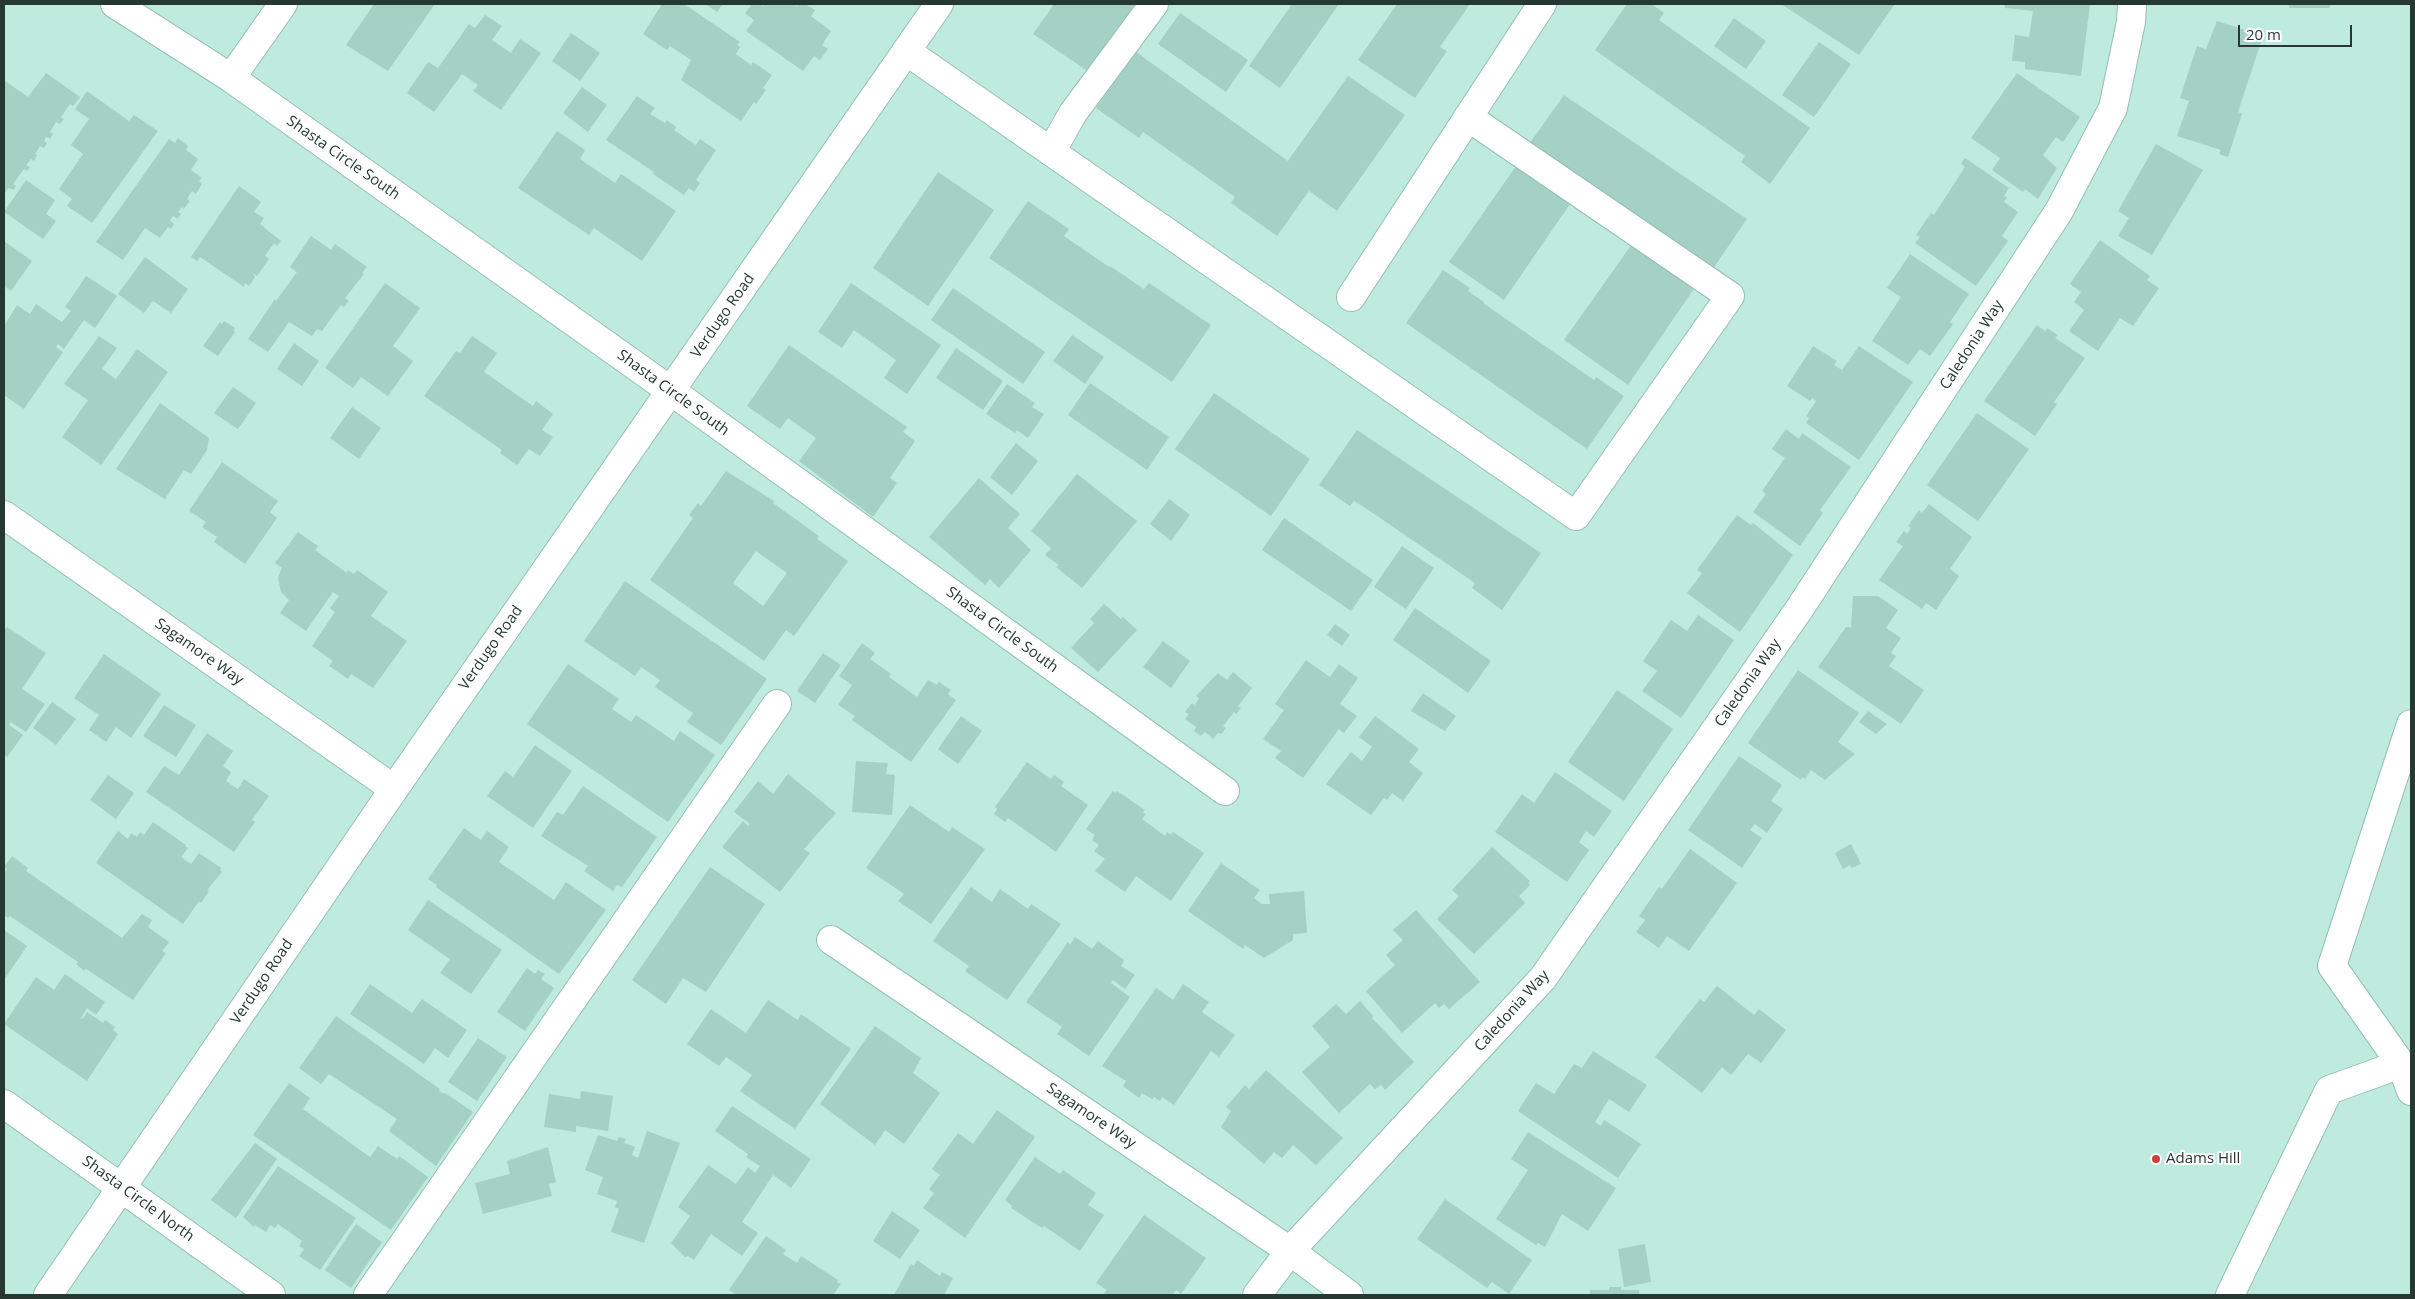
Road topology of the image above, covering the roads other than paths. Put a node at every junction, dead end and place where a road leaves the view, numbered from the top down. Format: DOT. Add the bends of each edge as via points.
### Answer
graph roads {
  1 [pos="115,4"];
  2 [pos="283,4"];
  3 [pos="939,4"];
  4 [pos="1154,4"];
  5 [pos="1542,4"];
  6 [pos="2132,4"];
  7 [pos="906,51"];
  8 [pos="230,78"];
  9 [pos="1468,117"];
  10 [pos="1051,152"];
  11 [pos="1351,297"];
  12 [pos="671,391"];
  13 [pos="4,515"];
  14 [pos="777,704"];
  15 [pos="2411,724"];
  16 [pos="394,789"];
  17 [pos="1226,791"];
  18 [pos="831,940"];
  19 [pos="2401,1064"];
  20 [pos="2411,1091"];
  21 [pos="4,1104"];
  22 [pos="122,1186"];
  23 [pos="1290,1251"];
  24 [pos="48,1295"];
  25 [pos="272,1295"];
  26 [pos="368,1295"];
  27 [pos="1257,1295"];
  28 [pos="1349,1295"];
  29 [pos="2230,1295"];
  1 -- 8 [label="street, Shasta Circle South"];
  2 -- 8 [label="street"];
  3 -- 7 [label="street, Verdugo Road"];
  4 -- 10 [label="street" via="1073,113"];
  5 -- 9 [label="street"];
  6 -- 23 [label="street, Caledonia Way" via="2113,108 2059,211 1800,608 1543,978"];
  7 -- 10 [label="street"];
  7 -- 12 [label="street, Verdugo Road"];
  8 -- 12 [label="street, Shasta Circle South"];
  9 -- 10 [label="street" via="1730,296 1576,516"];
  9 -- 11 [label="street"];
  12 -- 16 [label="street, Verdugo Road"];
  12 -- 17 [label="street, Shasta Circle South"];
  13 -- 16 [label="street, Sagamore Way"];
  14 -- 26 [label="street"];
  15 -- 19 [label="street" via="2332,966"];
  16 -- 22 [label="street, Verdugo Road"];
  18 -- 23 [label="street, Sagamore Way"];
  19 -- 20 [label="street"];
  19 -- 29 [label="street" via="2329,1090"];
  21 -- 22 [label="street, Shasta Circle North"];
  22 -- 24 [label="street, Verdugo Road"];
  22 -- 25 [label="street, Shasta Circle North"];
  23 -- 27 [label="street, Caledonia Way"];
  23 -- 28 [label="street, Sagamore Way"];
}
